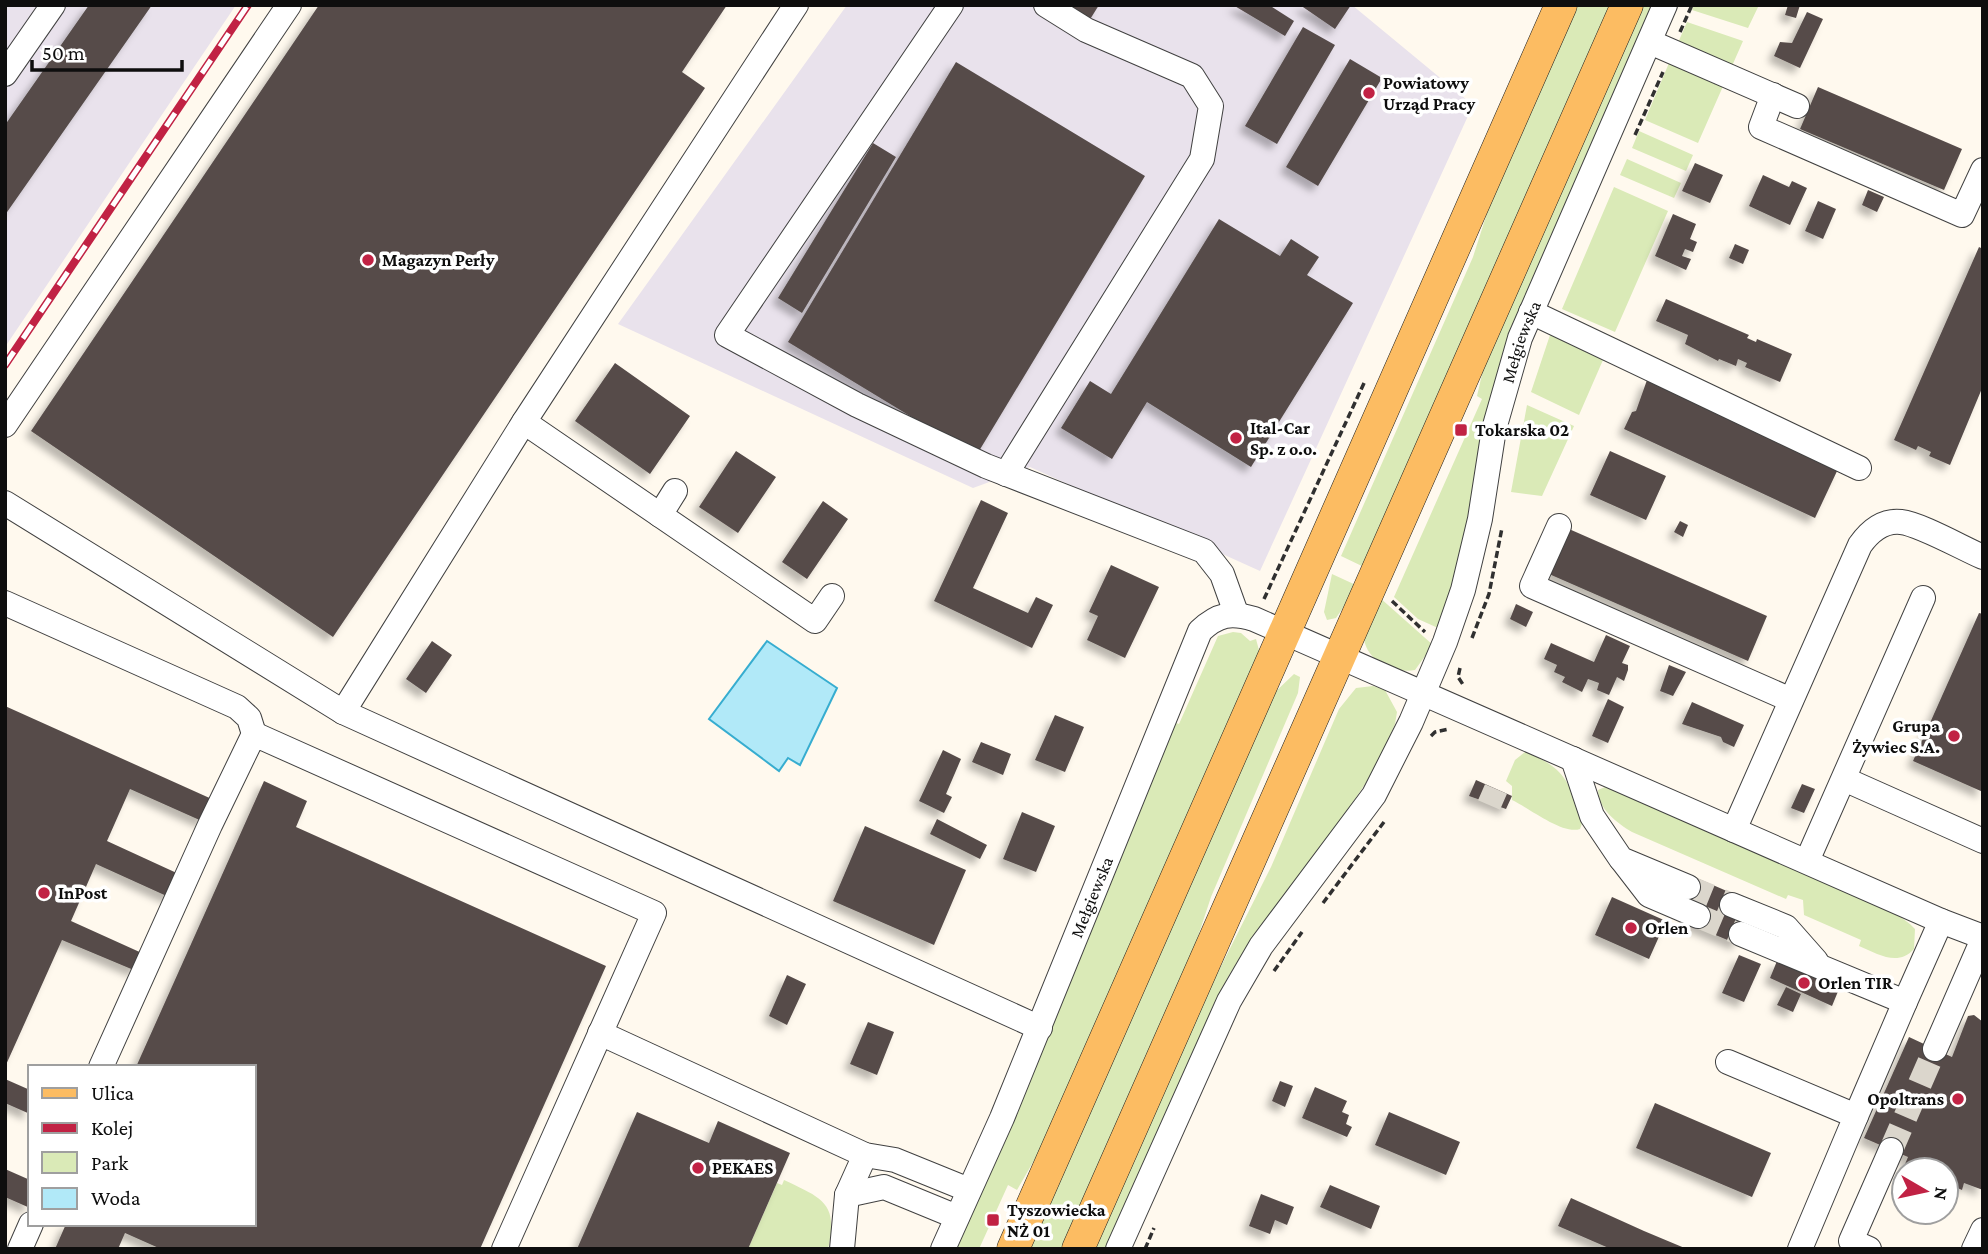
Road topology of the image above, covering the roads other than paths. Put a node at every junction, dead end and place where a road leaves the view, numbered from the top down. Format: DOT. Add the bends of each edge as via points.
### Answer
graph roads {
  1 [pos="53,5"];
  2 [pos="289,5"];
  3 [pos="796,5"];
  4 [pos="951,5"];
  5 [pos="1046,5"];
  6 [pos="1561,5"];
  7 [pos="1627,5"];
  8 [pos="1665,5"];
  9 [pos="1650,42"];
  10 [pos="5,74"];
  11 [pos="1773,95"];
  12 [pos="1797,106"];
  13 [pos="1983,170"];
  14 [pos="1531,312"];
  15 [pos="524,422"];
  16 [pos="5,425"];
  17 [pos="1859,468"];
  18 [pos="1006,474"];
  19 [pos="675,491"];
  20 [pos="5,503"];
  21 [pos="660,515"];
  22 [pos="1559,526"];
  23 [pos="1983,557"];
  24 [pos="832,596"];
  25 [pos="1923,598"];
  26 [pos="5,603"];
  27 [pos="1236,613"];
  28 [pos="1284,633"];
  29 [pos="1339,657"];
  30 [pos="1423,694"];
  31 [pos="1791,700"];
  32 [pos="343,712"];
  33 [pos="254,734"];
  34 [pos="1573,759"];
  35 [pos="1844,779"];
  36 [pos="1734,830"];
  37 [pos="1983,841"];
  38 [pos="1621,859"];
  39 [pos="1807,862"];
  40 [pos="1688,887"];
  41 [pos="1732,905"];
  42 [pos="1698,916"];
  43 [pos="1941,921"];
  44 [pos="1741,934"];
  45 [pos="1983,938"];
  46 [pos="1821,967"];
  47 [pos="1905,1002"];
  48 [pos="1040,1028"];
  49 [pos="600,1033"];
  50 [pos="1936,1049"];
  51 [pos="1728,1062"];
  52 [pos="102,1065"];
  53 [pos="1856,1116"];
  54 [pos="1891,1150"];
  55 [pos="865,1155"];
  56 [pos="969,1190"];
  57 [pos="847,1195"];
  58 [pos="957,1217"];
  59 [pos="30,1226"];
  60 [pos="1983,1230"];
  61 [pos="20,1249"];
  62 [pos="504,1249"];
  63 [pos="842,1249"];
  64 [pos="943,1249"];
  65 [pos="1013,1249"];
  66 [pos="1079,1249"];
  67 [pos="1118,1249"];
  68 [pos="1800,1249"];
  69 [pos="1869,1249"];
  70 [pos="1974,1249"];
  1 -- 10 [label="street"];
  2 -- 16 [label="street"];
  3 -- 15 [label="street"];
  4 -- 18 [label="street" via="727,335 857,405"];
  5 -- 18 [label="street" via="1086,30 1192,76 1212,106 1202,159"];
  6 -- 28 [label="main road"];
  7 -- 29 [label="main road, Mełgiewska"];
  8 -- 9 [label="street, Mełgiewska"];
  9 -- 11 [label="street"];
  9 -- 14 [label="street, Mełgiewska"];
  11 -- 12 [label="street"];
  11 -- 13 [label="street" via="1761,127 1962,215"];
  14 -- 17 [label="street"];
  14 -- 30 [label="street, Mełgiewska" via="1499,409 1463,590"];
  15 -- 21 [label="street"];
  15 -- 32 [label="street"];
  18 -- 27 [label="street" via="1204,551 1222,574"];
  19 -- 21 [label="street"];
  20 -- 32 [label="street"];
  21 -- 24 [label="street" via="815,621"];
  22 -- 31 [label="street" via="1532,586"];
  23 -- 31 [label="street" via="1902,522 1881,525 1869,533"];
  25 -- 35 [label="street"];
  26 -- 33 [label="street" via="237,707 249,718"];
  27 -- 28 [label="street"];
  27 -- 48 [label="street, Mełgiewska" via="1220,616 1200,631"];
  28 -- 29 [label="street"];
  28 -- 65 [label="main road"];
  29 -- 30 [label="street"];
  29 -- 66 [label="main road, Mełgiewska"];
  30 -- 34 [label="street"];
  30 -- 67 [label="street, Mełgiewska" via="1374,795 1261,946 1229,1001"];
  31 -- 36 [label="street"];
  32 -- 48 [label="street"];
  33 -- 49 [label="street" via="654,913"];
  33 -- 52 [label="street"];
  34 -- 36 [label="street"];
  34 -- 38 [label="street" via="1592,816"];
  35 -- 37 [label="street"];
  35 -- 39 [label="street"];
  36 -- 39 [label="street"];
  38 -- 40 [label="street"];
  38 -- 42 [label="street" via="1649,895"];
  39 -- 43 [label="street"];
  41 -- 46 [label="street" via="1786,927"];
  43 -- 45 [label="street"];
  43 -- 47 [label="street"];
  44 -- 46 [label="street"];
  45 -- 50 [label="street"];
  46 -- 47 [label="street"];
  47 -- 53 [label="street"];
  48 -- 56 [label="street, Mełgiewska"];
  49 -- 55 [label="street"];
  49 -- 62 [label="street"];
  51 -- 53 [label="street"];
  53 -- 68 [label="street"];
  54 -- 69 [label="street" via="1851,1241"];
  55 -- 56 [label="street" via="895,1160"];
  55 -- 57 [label="street"];
  56 -- 58 [label="street, Mełgiewska"];
  57 -- 58 [label="street" via="884,1187"];
  57 -- 63 [label="street"];
  58 -- 64 [label="street, Mełgiewska"];
  59 -- 61 [label="street"];
  60 -- 70 [label="street"];
}
